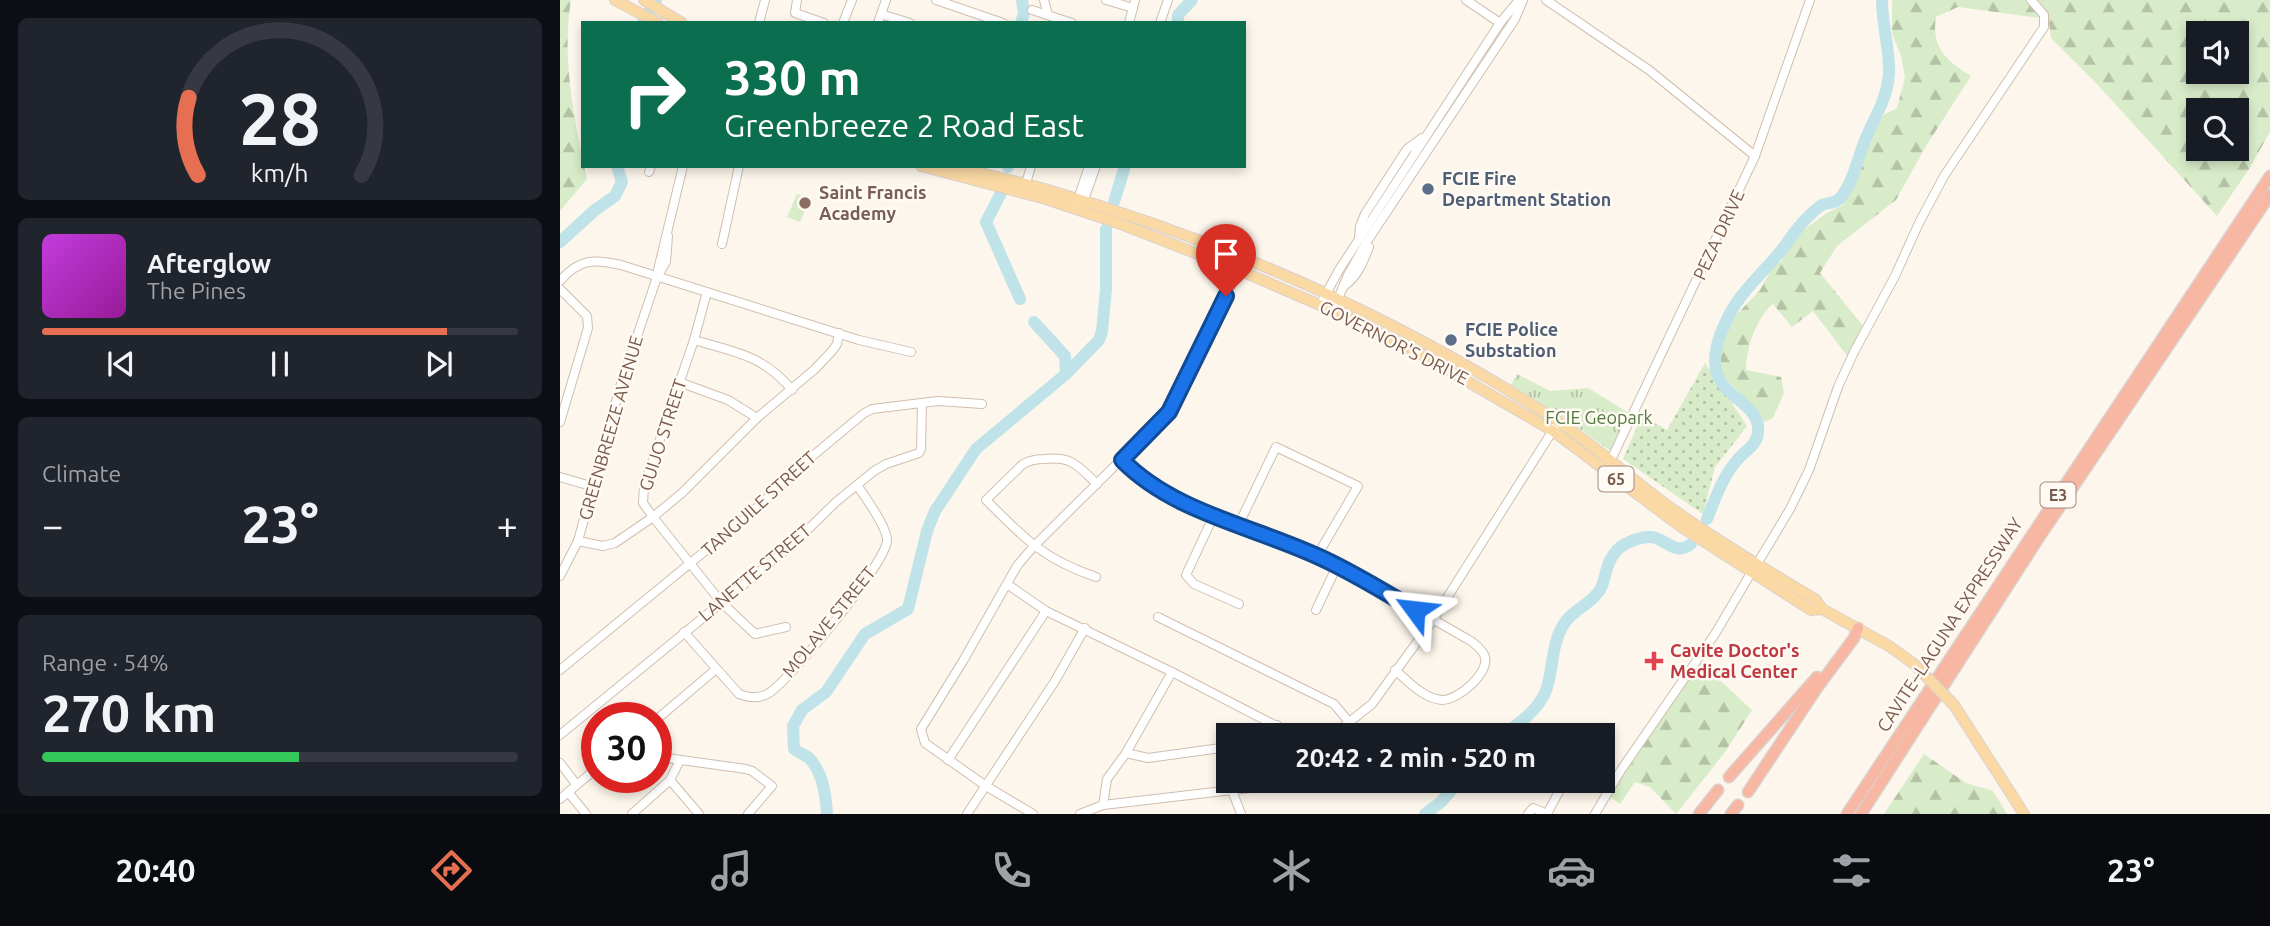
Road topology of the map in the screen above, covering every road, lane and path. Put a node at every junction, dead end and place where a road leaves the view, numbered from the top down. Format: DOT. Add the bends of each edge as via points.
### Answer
graph roads {
  1 [pos="615,0"];
  2 [pos="644,0"];
  3 [pos="765,0"];
  4 [pos="797,0"];
  5 [pos="851,0"];
  6 [pos="886,0"];
  7 [pos="936,0"];
  8 [pos="1044,0"];
  9 [pos="1106,0"];
  10 [pos="1168,0"];
  11 [pos="1466,0"];
  12 [pos="1521,0"];
  13 [pos="1546,0"];
  14 [pos="1810,0"];
  15 [pos="2031,0"];
  16 [pos="1134,4"];
  17 [pos="1032,10"];
  18 [pos="881,14"];
  19 [pos="1048,15"];
  20 [pos="655,21"];
  21 [pos="679,21"];
  22 [pos="760,21"];
  23 [pos="815,21"];
  24 [pos="844,21"];
  25 [pos="879,21"];
  26 [pos="904,21"];
  27 [pos="997,21"];
  28 [pos="1066,21"];
  29 [pos="1130,21"];
  30 [pos="1161,21"];
  31 [pos="1500,23"];
  32 [pos="1755,156"];
  33 [pos="683,168"];
  34 [pos="739,168"];
  35 [pos="930,168"];
  36 [pos="958,168"];
  37 [pos="1030,168"];
  38 [pos="1088,168"];
  39 [pos="1095,168"];
  40 [pos="2270,176"];
  41 [pos="1024,188"];
  42 [pos="2270,195"];
  43 [pos="1079,205"];
  44 [pos="1119,218"];
  45 [pos="722,244"];
  46 [pos="1244,258"];
  47 [pos="1239,270"];
  48 [pos="657,277"];
  49 [pos="560,281"];
  50 [pos="560,289"];
  51 [pos="707,292"];
  52 [pos="1325,294"];
  53 [pos="1341,302"];
  54 [pos="1320,305"];
  55 [pos="1336,312"];
  56 [pos="839,333"];
  57 [pos="694,340"];
  58 [pos="911,352"];
  59 [pos="680,383"];
  60 [pos="792,390"];
  61 [pos="922,404"];
  62 [pos="982,404"];
  63 [pos="757,418"];
  64 [pos="560,422"];
  65 [pos="1556,426"];
  66 [pos="1122,460"];
  67 [pos="1609,462"];
  68 [pos="560,477"];
  69 [pos="1097,484"];
  70 [pos="857,485"];
  71 [pos="591,486"];
  72 [pos="1214,515"];
  73 [pos="653,517"];
  74 [pos="1683,522"];
  75 [pos="1239,524"];
  76 [pos="578,541"];
  77 [pos="1033,547"];
  78 [pos="1317,556"];
  79 [pos="690,564"];
  80 [pos="1337,566"];
  81 [pos="1754,569"];
  82 [pos="560,576"];
  83 [pos="1096,577"];
  84 [pos="1007,584"];
  85 [pos="721,602"];
  86 [pos="1239,604"];
  87 [pos="1316,610"];
  88 [pos="1046,611"];
  89 [pos="1158,617"];
  90 [pos="1433,620"];
  91 [pos="786,627"];
  92 [pos="1085,628"];
  93 [pos="1858,628"];
  94 [pos="684,632"];
  95 [pos="560,670"];
  96 [pos="715,670"];
  97 [pos="1395,670"];
  98 [pos="1172,672"];
  99 [pos="672,706"];
  100 [pos="1275,723"];
  101 [pos="1350,723"];
  102 [pos="560,735"];
  103 [pos="1216,749"];
  104 [pos="1126,753"];
  105 [pos="672,759"];
  106 [pos="680,760"];
  107 [pos="948,760"];
  108 [pos="560,763"];
  109 [pos="672,776"];
  110 [pos="1729,777"];
  111 [pos="581,780"];
  112 [pos="672,782"];
  113 [pos="576,784"];
  114 [pos="986,786"];
  115 [pos="1718,790"];
  116 [pos="568,792"];
  117 [pos="1216,792"];
  118 [pos="1748,792"];
  119 [pos="655,793"];
  120 [pos="1232,793"];
  121 [pos="1558,793"];
  122 [pos="560,799"];
  123 [pos="1103,805"];
  124 [pos="1028,813"];
  125 [pos="586,814"];
  126 [pos="632,814"];
  127 [pos="699,814"];
  128 [pos="748,814"];
  129 [pos="967,814"];
  130 [pos="1080,814"];
  131 [pos="1241,814"];
  132 [pos="1528,814"];
  133 [pos="1547,814"];
  134 [pos="1595,814"];
  135 [pos="1699,814"];
  136 [pos="1847,814"];
  137 [pos="1861,814"];
  138 [pos="2024,814"];
  1 -- 20 [label="main road"];
  2 -- 21 [label="main road"];
  3 -- 22 [label="street"];
  4 -- 23 [label="street" via="794,13"];
  5 -- 24 [label="street"];
  6 -- 18 [label="street"];
  7 -- 27 [label="street"];
  8 -- 19 [label="street"];
  9 -- 16 [label="street"];
  10 -- 30 [label="street"];
  11 -- 31 [label="street"];
  12 -- 31 [label="street"];
  12 -- 53 [label="street" via="1515,19 1383,218 1363,266 1343,287"];
  13 -- 32 [label="street" via="1645,67"];
  14 -- 32 [label="street, PEZA DRIVE"];
  15 -- 81 [label="street" via="2044,15 2044,27 1944,176 1854,352 1809,470"];
  16 -- 29 [label="street"];
  17 -- 19 [label="street"];
  18 -- 25 [label="street"];
  18 -- 26 [label="street"];
  19 -- 28 [label="street"];
  31 -- 52 [label="street" via="1428,135 1407,149 1365,214 1359,239"];
  32 -- 67 [label="street, PEZA DRIVE"];
  33 -- 48 [label="street, GREENBREEZE AVENUE"];
  34 -- 45 [label="street"];
  35 -- 41 [label="main road, GOVERNOR'S DRIVE / 65"];
  36 -- 41 [label="main road, GOVERNOR'S DRIVE / 65"];
  37 -- 41 [label="street"];
  38 -- 43 [label="street"];
  39 -- 43 [label="street"];
  40 -- 136 [label="highway, CAVITE–LAGUNA EXPRESSWAY / E3"];
  41 -- 43 [label="main road, GOVERNOR'S DRIVE / 65"];
  42 -- 137 [label="highway, CAVITE–LAGUNA EXPRESSWAY / E3" via="2038,539"];
  43 -- 44 [label="main road, GOVERNOR'S DRIVE / 65"];
  44 -- 46 [label="main road, GOVERNOR'S DRIVE / 65"];
  44 -- 47 [label="main road, GOVERNOR'S DRIVE / 65"];
  46 -- 47 [label="street"];
  46 -- 52 [label="main road, GOVERNOR'S DRIVE / 65"];
  47 -- 54 [label="main road, GOVERNOR'S DRIVE / 65"];
  47 -- 66 [label="street" via="1169,412"];
  48 -- 49 [label="street" via="596,260 581,263"];
  48 -- 51 [label="street"];
  48 -- 71 [label="street, GREENBREEZE AVENUE"];
  50 -- 64 [label="street" via="587,316 588,328"];
  51 -- 56 [label="street"];
  51 -- 57 [label="street, GUIJO STREET"];
  52 -- 53 [label="main road, GOVERNOR'S DRIVE / 65"];
  52 -- 54 [label="street"];
  53 -- 55 [label="main road"];
  53 -- 65 [label="main road, GOVERNOR'S DRIVE / 65" via="1458,361"];
  54 -- 55 [label="main road, GOVERNOR'S DRIVE / 65"];
  55 -- 65 [label="main road, GOVERNOR'S DRIVE / 65"];
  56 -- 58 [label="street"];
  56 -- 60 [label="street" via="832,351"];
  57 -- 59 [label="street, GUIJO STREET"];
  57 -- 60 [label="street" via="764,363"];
  59 -- 63 [label="street" via="728,400"];
  59 -- 73 [label="street, GUIJO STREET" via="642,492 643,503"];
  60 -- 63 [label="street"];
  61 -- 62 [label="street, TANGUILE STREET"];
  61 -- 70 [label="street, LANETTE STREET" via="919,453 886,464"];
  61 -- 79 [label="street, TANGUILE STREET" via="863,414"];
  63 -- 73 [label="street"];
  65 -- 67 [label="main road, GOVERNOR'S DRIVE / 65"];
  65 -- 74 [label="main road, GOVERNOR'S DRIVE / 65"];
  65 -- 90 [label="street"];
  66 -- 69 [label="street"];
  66 -- 72 [label="street" via="1149,484"];
  67 -- 74 [label="main road, GOVERNOR'S DRIVE / 65"];
  68 -- 71 [label="street"];
  69 -- 77 [label="street"];
  69 -- 77 [label="street" via="1070,459 1030,460 986,500"];
  70 -- 85 [label="street, LANETTE STREET"];
  70 -- 96 [label="street, MOLAVE STREET" via="887,533 887,543 852,599 771,692 750,698 739,694"];
  71 -- 76 [label="street, GREENBREEZE AVENUE"];
  72 -- 75 [label="street"];
  72 -- 86 [label="street" via="1186,575 1194,584"];
  73 -- 76 [label="street" via="615,543 603,546"];
  73 -- 79 [label="street, GUIJO STREET"];
  74 -- 81 [label="main road, GOVERNOR'S DRIVE / 65"];
  75 -- 78 [label="street"];
  75 -- 78 [label="street" via="1276,447 1358,486"];
  76 -- 82 [label="street, GREENBREEZE AVENUE"];
  77 -- 83 [label="street"];
  77 -- 84 [label="street"];
  78 -- 80 [label="street"];
  79 -- 85 [label="street, GUIJO STREET"];
  79 -- 95 [label="street, TANGUILE STREET"];
  80 -- 87 [label="street"];
  80 -- 90 [label="street"];
  81 -- 93 [label="main road, GOVERNOR'S DRIVE / 65" via="1816,600 1822,609"];
  81 -- 134 [label="street"];
  84 -- 88 [label="street"];
  84 -- 107 [label="street" via="921,729 925,743"];
  85 -- 91 [label="street, GUIJO STREET" via="755,634"];
  85 -- 94 [label="street, LANETTE STREET"];
  88 -- 92 [label="street"];
  88 -- 107 [label="street"];
  89 -- 101 [label="street" via="1334,704"];
  90 -- 97 [label="street"];
  90 -- 97 [label="street" via="1481,650 1485,665 1471,686 1452,699 1440,700 1417,689"];
  92 -- 98 [label="street"];
  92 -- 114 [label="street"];
  93 -- 110 [label="highway"];
  93 -- 118 [label="highway"];
  93 -- 138 [label="main road, GOVERNOR'S DRIVE / 65, bridge" via="1914,664 1954,705"];
  94 -- 96 [label="street, MOLAVE STREET"];
  94 -- 102 [label="street, LANETTE STREET"];
  96 -- 99 [label="street"];
  97 -- 101 [label="street" via="1371,704"];
  98 -- 100 [label="street"];
  98 -- 104 [label="street"];
  103 -- 104 [label="street" via="1148,758"];
  104 -- 123 [label="street" via="1107,779"];
  105 -- 106 [label="street"];
  106 -- 109 [label="street"];
  106 -- 128 [label="street" via="746,769 772,786"];
  107 -- 114 [label="street"];
  108 -- 113 [label="street"];
  111 -- 113 [label="street"];
  112 -- 127 [label="street"];
  113 -- 116 [label="street"];
  114 -- 124 [label="street"];
  114 -- 129 [label="street"];
  115 -- 135 [label="highway"];
  116 -- 122 [label="street"];
  116 -- 125 [label="street"];
  117 -- 123 [label="street"];
  119 -- 126 [label="street"];
  120 -- 131 [label="street"];
  121 -- 133 [label="street"];
  123 -- 130 [label="street"];
  132 -- 133 [label="street" via="1533,807"];
}
